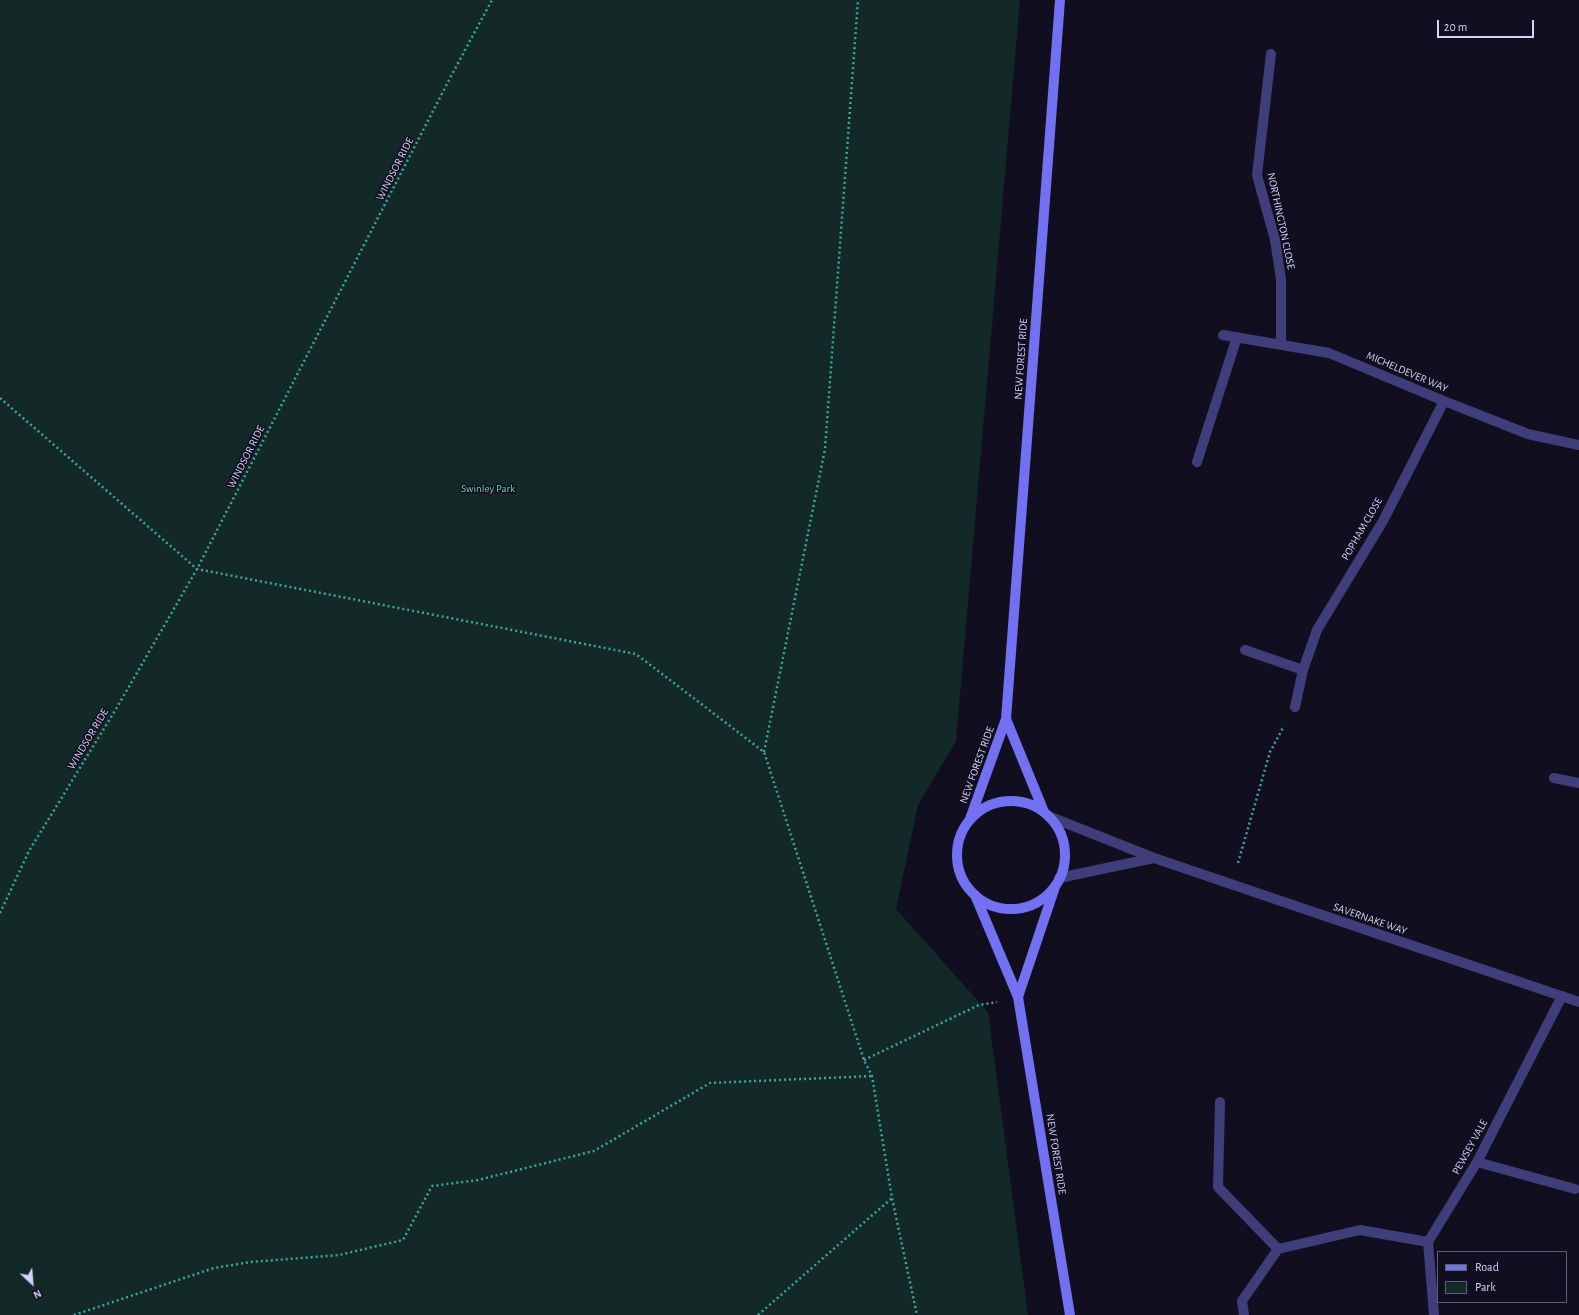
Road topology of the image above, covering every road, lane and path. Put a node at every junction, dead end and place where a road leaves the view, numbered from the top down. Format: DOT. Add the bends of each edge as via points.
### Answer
graph roads {
  1 [pos="492,0"];
  2 [pos="858,0"];
  3 [pos="1060,0"];
  4 [pos="1271,54"];
  5 [pos="1223,335"];
  6 [pos="1237,337"];
  7 [pos="1281,345"];
  8 [pos="0,398"];
  9 [pos="1444,401"];
  10 [pos="1579,445"];
  11 [pos="1197,462"];
  12 [pos="197,569"];
  13 [pos="1245,650"];
  14 [pos="1303,670"];
  15 [pos="1296,707"];
  16 [pos="1006,719"];
  17 [pos="764,752"];
  18 [pos="1554,778"];
  19 [pos="1579,783"];
  20 [pos="1046,814"];
  21 [pos="970,819"];
  22 [pos="1154,858"];
  23 [pos="1058,880"];
  24 [pos="1232,885"];
  25 [pos="975,895"];
  26 [pos="0,913"];
  27 [pos="1562,996"];
  28 [pos="1018,997"];
  29 [pos="1579,1002"];
  30 [pos="864,1060"];
  31 [pos="872,1076"];
  32 [pos="1220,1102"];
  33 [pos="1477,1162"];
  34 [pos="1575,1189"];
  35 [pos="892,1198"];
  36 [pos="1428,1242"];
  37 [pos="1278,1249"];
  38 [pos="74,1315"];
  39 [pos="758,1315"];
  40 [pos="917,1315"];
  41 [pos="1070,1315"];
  42 [pos="1244,1315"];
  43 [pos="1434,1315"];
  1 -- 12 [label="path, WINDSOR RIDE"];
  2 -- 17 [label="path" via="825,449"];
  3 -- 16 [label="main road, NEW FOREST RIDE"];
  4 -- 7 [label="street, NORTHINGTON CLOSE" via="1257,175 1275,240 1281,279"];
  5 -- 6 [label="street, MICHELDEVER WAY"];
  6 -- 7 [label="street, MICHELDEVER WAY"];
  6 -- 11 [label="street"];
  7 -- 9 [label="street, MICHELDEVER WAY" via="1329,353"];
  8 -- 12 [label="path"];
  9 -- 10 [label="street, MICHELDEVER WAY" via="1528,434"];
  9 -- 14 [label="street, POPHAM CLOSE" via="1382,521 1317,630"];
  12 -- 17 [label="path" via="636,654"];
  12 -- 26 [label="path, WINDSOR RIDE" via="116,709 29,851"];
  13 -- 14 [label="street"];
  14 -- 15 [label="street, POPHAM CLOSE"];
  15 -- 24 [label="path" via="1270,752"];
  16 -- 20 [label="main road, NEW FOREST RIDE"];
  16 -- 21 [label="main road, NEW FOREST RIDE"];
  17 -- 30 [label="path"];
  18 -- 19 [label="street"];
  20 -- 21 [label="main road, NEW FOREST RIDE" via="1030,804 998,802 983,808"];
  20 -- 22 [label="street, SAVERNAKE WAY"];
  20 -- 23 [label="main road, NEW FOREST RIDE" via="1059,830 1064,845 1064,862"];
  21 -- 25 [label="main road, NEW FOREST RIDE" via="961,833 957,849 957,866 964,882"];
  22 -- 23 [label="street"];
  22 -- 24 [label="street, SAVERNAKE WAY"];
  23 -- 25 [label="main road, NEW FOREST RIDE" via="1044,897 1028,906 1009,909 990,905"];
  23 -- 28 [label="main road, NEW FOREST RIDE"];
  24 -- 27 [label="street, SAVERNAKE WAY"];
  25 -- 28 [label="main road, NEW FOREST RIDE"];
  27 -- 29 [label="street, SAVERNAKE WAY"];
  27 -- 33 [label="street, PEWSEY VALE"];
  28 -- 30 [label="path" via="979,1006"];
  28 -- 41 [label="main road, NEW FOREST RIDE"];
  30 -- 31 [label="path"];
  31 -- 35 [label="path"];
  31 -- 38 [label="path" via="710,1083 594,1150 478,1180 432,1186 403,1240 339,1255 251,1262 214,1268"];
  32 -- 37 [label="street" via="1218,1187"];
  33 -- 34 [label="street"];
  33 -- 36 [label="street, PEWSEY VALE"];
  35 -- 39 [label="path"];
  35 -- 40 [label="path"];
  36 -- 37 [label="street" via="1360,1230"];
  36 -- 43 [label="street"];
  37 -- 42 [label="street" via="1242,1301"];
}
